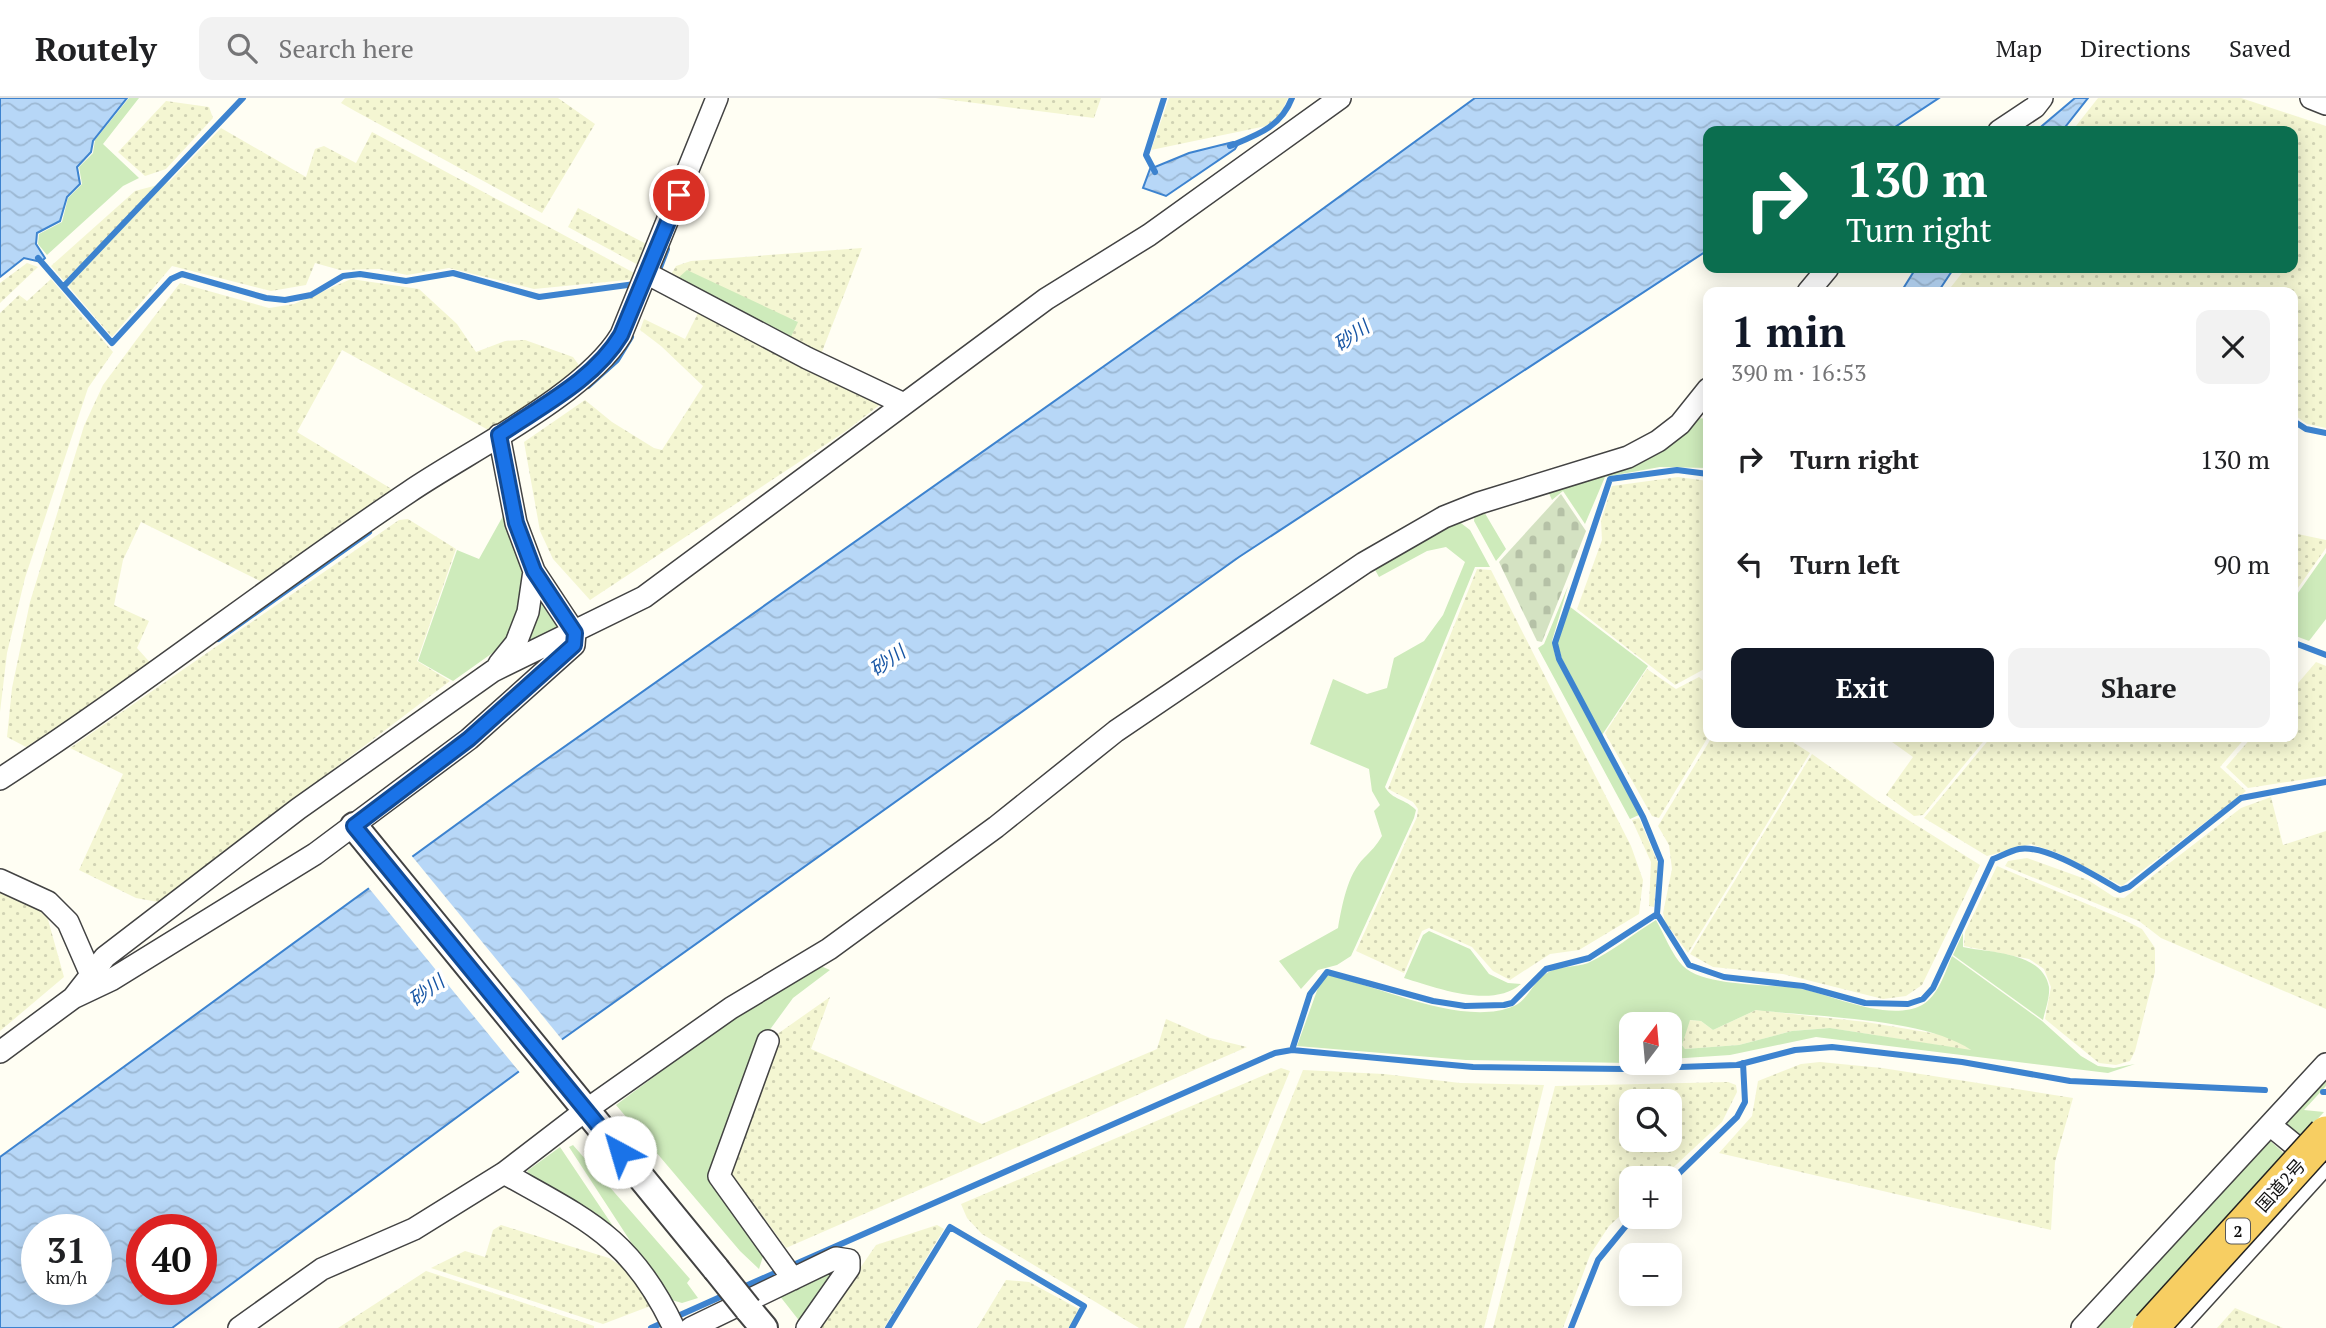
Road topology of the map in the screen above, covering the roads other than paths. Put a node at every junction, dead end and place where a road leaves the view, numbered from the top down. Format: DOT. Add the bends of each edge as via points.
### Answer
graph roads {
  1 [pos="716,98"];
  2 [pos="1340,98"];
  3 [pos="2042,98"];
  4 [pos="2311,98"];
  5 [pos="2326,104"];
  6 [pos="2006,126"];
  7 [pos="1824,273"];
  8 [pos="652,276"];
  9 [pos="1812,287"];
  10 [pos="1703,395"];
  11 [pos="902,403"];
  12 [pos="499,435"];
  13 [pos="534,571"];
  14 [pos="575,633"];
  15 [pos="493,671"];
  16 [pos="0,779"];
  17 [pos="354,826"];
  18 [pos="0,880"];
  19 [pos="94,980"];
  20 [pos="768,1041"];
  21 [pos="0,1052"];
  22 [pos="2326,1064"];
  23 [pos="586,1110"];
  24 [pos="2270,1125"];
  25 [pos="2325,1155"];
  26 [pos="504,1173"];
  27 [pos="788,1272"];
  28 [pos="756,1318"];
  29 [pos="679,1324"];
  30 [pos="239,1328"];
  31 [pos="807,1328"];
  32 [pos="2082,1328"];
  33 [pos="2150,1328"];
  34 [pos="2176,1328"];
  1 -- 8 [label="street"];
  2 -- 11 [label="street"];
  3 -- 6 [label="street"];
  4 -- 5 [label="street"];
  7 -- 9 [label="street"];
  8 -- 11 [label="street"];
  8 -- 12 [label="street" via="610,353"];
  10 -- 23 [label="street" via="1680,424 1658,441 1600,467 1444,517 1364,563 1116,731 996,827 829,949 731,1008"];
  11 -- 14 [label="street" via="644,597"];
  12 -- 13 [label="street" via="516,523"];
  12 -- 16 [label="street" via="410,491"];
  13 -- 14 [label="street"];
  13 -- 15 [label="street" via="528,612 516,643"];
  14 -- 15 [label="street"];
  14 -- 17 [label="street" via="574,645 469,739"];
  15 -- 19 [label="street" via="298,809 105,957"];
  17 -- 19 [label="street" via="262,887"];
  17 -- 23 [label="street"];
  18 -- 19 [label="street" via="48,902 68,922"];
  19 -- 21 [label="street"];
  20 -- 27 [label="street" via="719,1176"];
  22 -- 24 [label="street"];
  23 -- 26 [label="street"];
  23 -- 28 [label="street, bridge"];
  24 -- 25 [label="street"];
  24 -- 32 [label="street"];
  25 -- 33 [label="highway, 国道2号 / 2, bridge"];
  25 -- 34 [label="street"];
  26 -- 29 [label="street" via="588,1220 621,1246"];
  26 -- 30 [label="street" via="414,1229 322,1269"];
  27 -- 29 [label="street"];
  27 -- 31 [label="street" via="836,1258 849,1260 849,1268"];
}
